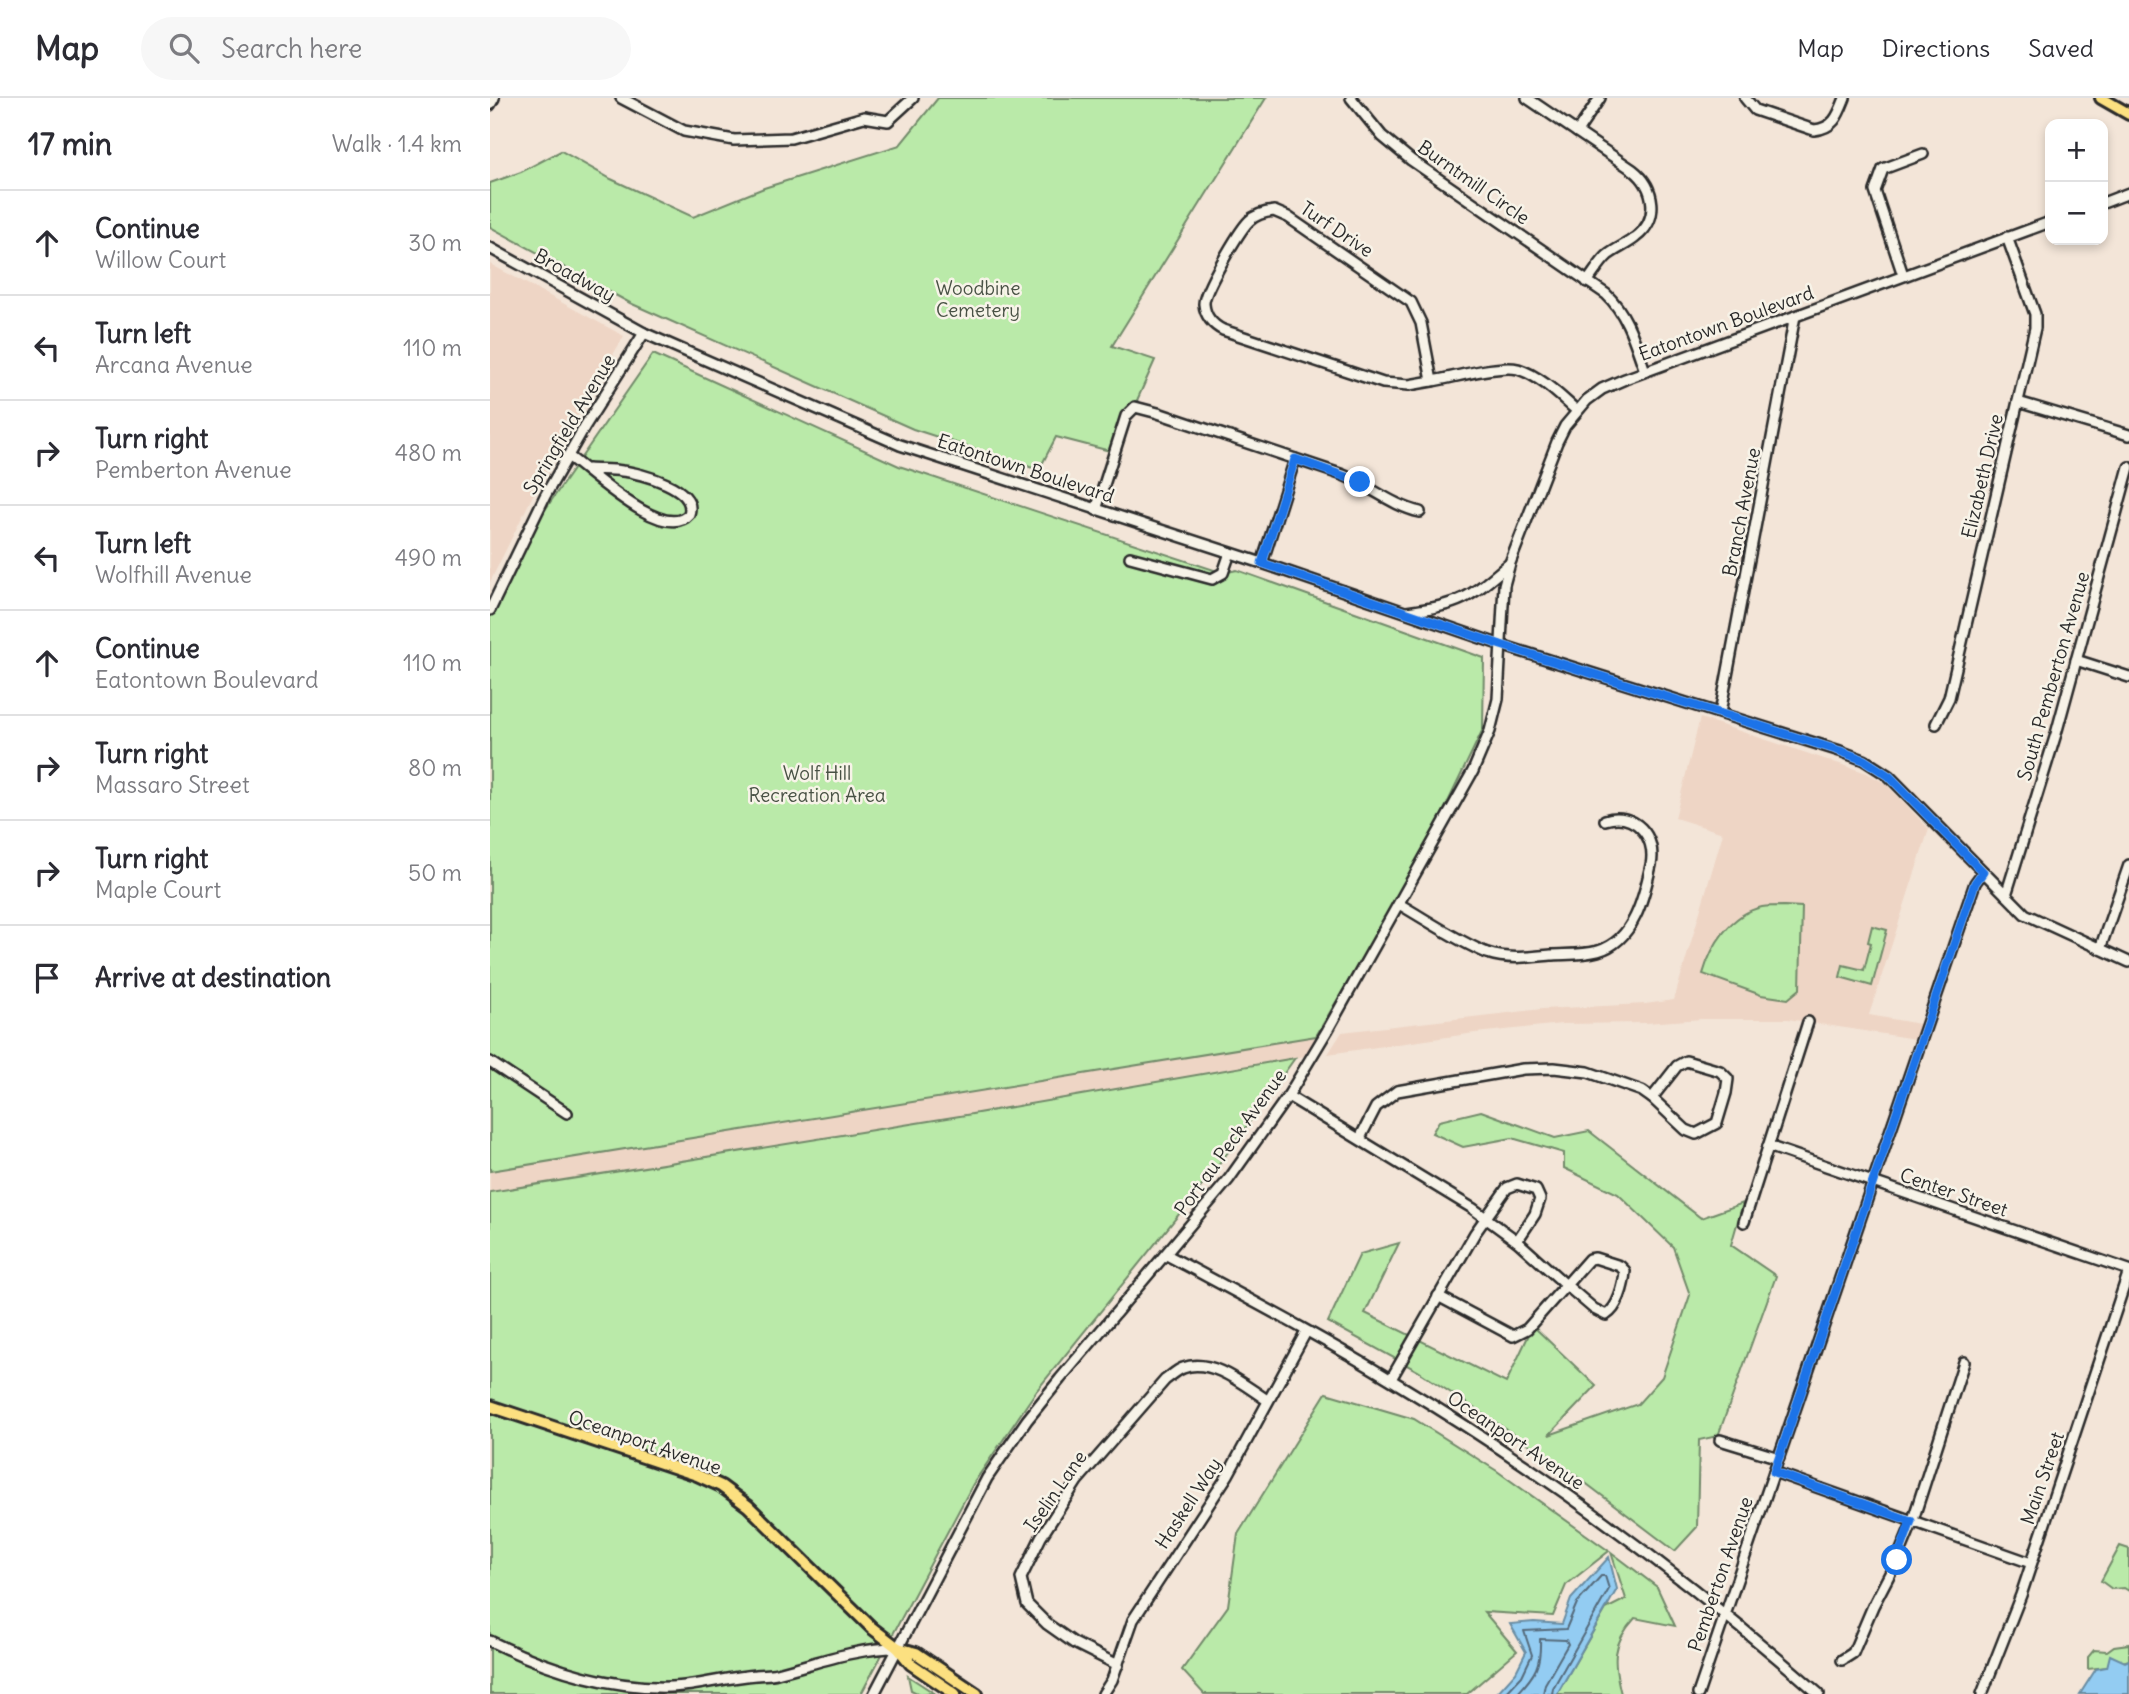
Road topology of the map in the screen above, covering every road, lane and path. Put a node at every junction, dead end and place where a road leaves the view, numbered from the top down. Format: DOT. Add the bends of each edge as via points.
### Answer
graph roads {
  1 [pos="494,98"];
  2 [pos="621,98"];
  3 [pos="913,98"];
  4 [pos="1351,98"];
  5 [pos="1527,98"];
  6 [pos="1600,98"];
  7 [pos="1745,98"];
  8 [pos="1845,98"];
  9 [pos="2101,98"];
  10 [pos="490,105"];
  11 [pos="2129,114"];
  12 [pos="1577,132"];
  13 [pos="1923,154"];
  14 [pos="2129,193"];
  15 [pos="2108,201"];
  16 [pos="2045,224"];
  17 [pos="2007,237"];
  18 [pos="490,248"];
  19 [pos="1903,275"];
  20 [pos="1587,282"];
  21 [pos="1795,316"];
  22 [pos="644,332"];
  23 [pos="1645,371"];
  24 [pos="1432,381"];
  25 [pos="2018,402"];
  26 [pos="1576,410"];
  27 [pos="2129,436"];
  28 [pos="568,457"];
  29 [pos="1295,459"];
  30 [pos="2129,467"];
  31 [pos="588,469"];
  32 [pos="1096,510"];
  33 [pos="1420,512"];
  34 [pos="1230,553"];
  35 [pos="1130,557"];
  36 [pos="1262,563"];
  37 [pos="1510,563"];
  38 [pos="490,610"];
  39 [pos="1406,612"];
  40 [pos="1501,645"];
  41 [pos="2076,660"];
  42 [pos="2129,677"];
  43 [pos="1720,713"];
  44 [pos="1936,724"];
  45 [pos="1605,820"];
  46 [pos="2129,865"];
  47 [pos="1983,872"];
  48 [pos="2006,895"];
  49 [pos="1399,904"];
  50 [pos="2100,949"];
  51 [pos="2129,962"];
  52 [pos="1808,1022"];
  53 [pos="490,1062"];
  54 [pos="1288,1096"];
  55 [pos="1652,1098"];
  56 [pos="567,1112"];
  57 [pos="1360,1138"];
  58 [pos="1768,1146"];
  59 [pos="1873,1182"];
  60 [pos="1486,1218"];
  61 [pos="1744,1222"];
  62 [pos="1517,1241"];
  63 [pos="1167,1255"];
  64 [pos="2129,1270"];
  65 [pos="1566,1285"];
  66 [pos="1438,1296"];
  67 [pos="1306,1332"];
  68 [pos="1964,1362"];
  69 [pos="1391,1379"];
  70 [pos="1268,1400"];
  71 [pos="490,1406"];
  72 [pos="1720,1440"];
  73 [pos="1779,1458"];
  74 [pos="1774,1472"];
  75 [pos="1911,1521"];
  76 [pos="2031,1563"];
  77 [pos="1726,1615"];
  78 [pos="490,1641"];
  79 [pos="898,1648"];
  80 [pos="1842,1660"];
  81 [pos="1118,1665"];
  82 [pos="874,1694"];
  83 [pos="955,1694"];
  84 [pos="976,1694"];
  85 [pos="1103,1694"];
  86 [pos="1698,1694"];
  87 [pos="1819,1694"];
  88 [pos="1982,1694"];
  1 -- 10 [label="street"];
  2 -- 3 [label="street" via="684,131 757,141 806,135 864,117 888,121"];
  4 -- 20 [label="street, Burntmill Circle" via="1382,136 1410,160"];
  5 -- 12 [label="street"];
  6 -- 12 [label="street"];
  7 -- 8 [label="street" via="1755,110 1814,130 1833,123"];
  9 -- 11 [label="main road"];
  12 -- 20 [label="street" via="1638,174 1653,202 1643,231 1607,256"];
  13 -- 19 [label="street" via="1882,169 1875,191"];
  14 -- 15 [label="street"];
  16 -- 17 [label="street, Eatontown Boulevard"];
  17 -- 19 [label="street, Eatontown Boulevard"];
  17 -- 25 [label="street, Elizabeth Drive" via="2036,320"];
  18 -- 22 [label="street, Broadway"];
  19 -- 21 [label="street, Eatontown Boulevard"];
  20 -- 23 [label="street, Burntmill Circle" via="1620,309"];
  21 -- 23 [label="street, Eatontown Boulevard"];
  21 -- 43 [label="street, Branch Avenue"];
  22 -- 28 [label="street, Springfield Avenue"];
  22 -- 32 [label="street, Eatontown Boulevard" via="900,445"];
  23 -- 26 [label="street, Eatontown Boulevard" via="1602,389"];
  24 -- 24 [label="street, Turf Drive" via="1421,323 1406,298 1283,214 1266,212 1246,225 1205,297 1207,314 1218,327 1383,383"];
  24 -- 26 [label="street, Turf Drive" via="1511,368 1526,373"];
  25 -- 27 [label="street"];
  25 -- 44 [label="street, Elizabeth Drive" via="1949,698"];
  26 -- 37 [label="street, Eatontown Boulevard" via="1557,442"];
  28 -- 31 [label="street"];
  28 -- 38 [label="street, Springfield Avenue"];
  29 -- 32 [label="street" via="1135,407 1126,416"];
  29 -- 33 [label="street" via="1360,482"];
  29 -- 36 [label="street"];
  30 -- 41 [label="street, South Pemberton Avenue"];
  31 -- 31 [label="street" via="609,490 662,520 677,522 689,514 690,501 668,485 621,470"];
  32 -- 34 [label="street, Eatontown Boulevard"];
  34 -- 35 [label="street" via="1221,576 1212,579"];
  34 -- 36 [label="street, Eatontown Boulevard"];
  36 -- 39 [label="street, Eatontown Boulevard"];
  37 -- 39 [label="street" via="1459,602"];
  37 -- 40 [label="street, Port au Peck Avenue" via="1501,609"];
  39 -- 40 [label="street, Eatontown Boulevard"];
  40 -- 43 [label="street, Eatontown Boulevard"];
  40 -- 49 [label="street, Port au Peck Avenue" via="1498,699 1485,745"];
  41 -- 42 [label="street"];
  41 -- 48 [label="street, South Pemberton Avenue"];
  43 -- 47 [label="street, Eatontown Boulevard" via="1840,751 1881,769"];
  45 -- 49 [label="street" via="1622,818 1636,823 1649,838 1652,853 1634,920 1609,947 1525,958 1497,956"];
  46 -- 50 [label="street"];
  47 -- 48 [label="street, Eatontown Boulevard"];
  47 -- 59 [label="street, Pemberton Avenue" via="1975,883"];
  48 -- 50 [label="street, Eatontown Boulevard" via="2032,919"];
  49 -- 54 [label="street, Port au Peck Avenue"];
  50 -- 51 [label="street, Eatontown Boulevard"];
  52 -- 58 [label="street"];
  53 -- 56 [label="street"];
  54 -- 57 [label="street"];
  54 -- 63 [label="street, Port au Peck Avenue"];
  55 -- 55 [label="street" via="1696,1134 1717,1123 1728,1079 1720,1071 1681,1062"];
  55 -- 57 [label="street" via="1604,1077 1537,1068 1402,1089 1380,1103"];
  57 -- 60 [label="street"];
  58 -- 59 [label="street, Center Street"];
  58 -- 61 [label="street"];
  59 -- 64 [label="street, Center Street"];
  59 -- 73 [label="street, Pemberton Avenue"];
  60 -- 62 [label="street"];
  60 -- 62 [label="street" via="1511,1185 1536,1190 1541,1199 1538,1209"];
  60 -- 66 [label="street"];
  62 -- 65 [label="street"];
  63 -- 67 [label="street, Oceanport Avenue"];
  63 -- 79 [label="street, Port au Peck Avenue" via="1006,1449 968,1511"];
  64 -- 76 [label="street, Main Street"];
  65 -- 65 [label="street" via="1590,1259 1620,1265 1625,1271 1617,1303 1606,1315"];
  65 -- 66 [label="street" via="1520,1334 1508,1335"];
  66 -- 69 [label="street"];
  67 -- 69 [label="street, Oceanport Avenue"];
  67 -- 70 [label="street, Haskell Way"];
  68 -- 75 [label="street"];
  69 -- 77 [label="street, Oceanport Avenue" via="1571,1497"];
  70 -- 81 [label="street, Haskell Way" via="1228,1475 1133,1620"];
  70 -- 81 [label="street, Iselin Lane" via="1204,1365 1183,1368 1165,1380 1077,1481 1041,1537 1021,1578 1027,1604 1047,1625"];
  71 -- 79 [label="main road, Oceanport Avenue" via="721,1486"];
  72 -- 73 [label="street"];
  73 -- 74 [label="street, Pemberton Avenue"];
  74 -- 75 [label="street"];
  74 -- 77 [label="street, Pemberton Avenue"];
  75 -- 76 [label="street"];
  75 -- 80 [label="street" via="1853,1653"];
  76 -- 88 [label="street, Main Street"];
  77 -- 86 [label="street, Pemberton Avenue"];
  77 -- 87 [label="street, Oceanport Avenue"];
  78 -- 79 [label="street" via="540,1662 609,1682 671,1687 776,1674 830,1657"];
  79 -- 82 [label="street, Port au Peck Avenue"];
  79 -- 83 [label="main road" via="911,1664"];
  79 -- 84 [label="main road" via="916,1653"];
  81 -- 85 [label="street, Haskell Way"];
}
